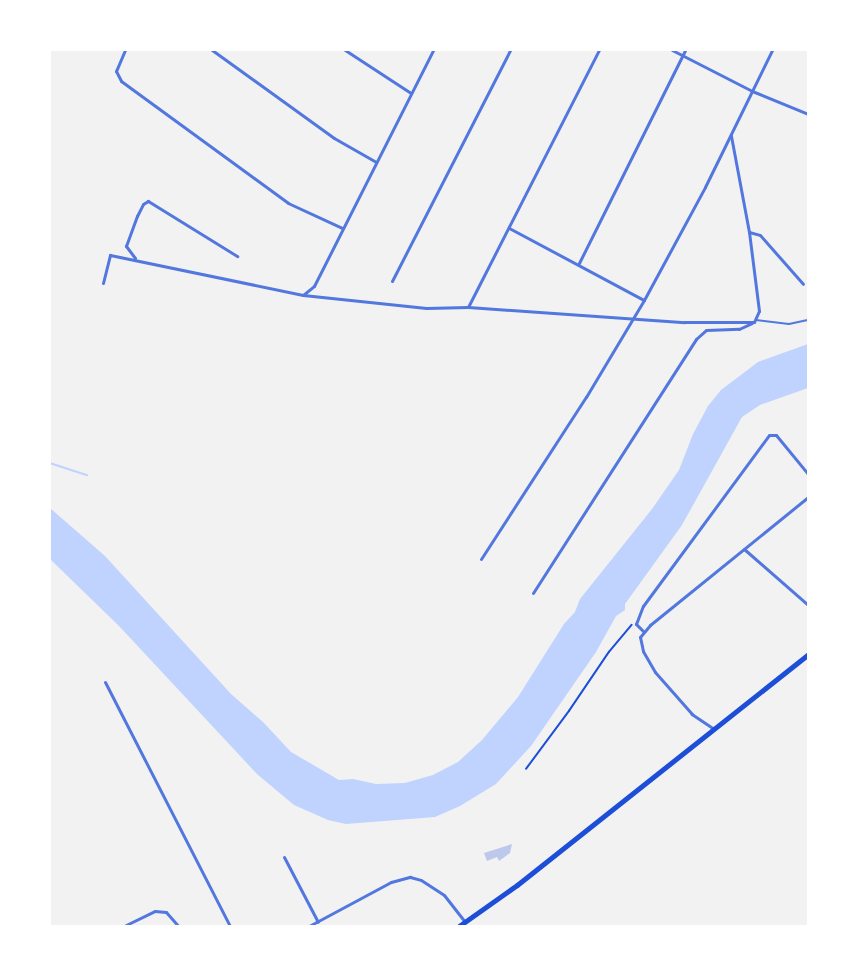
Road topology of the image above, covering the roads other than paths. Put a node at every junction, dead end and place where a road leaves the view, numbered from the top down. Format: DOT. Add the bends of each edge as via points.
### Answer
graph roads {
  1 [pos="125,50"];
  2 [pos="212,50"];
  3 [pos="345,50"];
  4 [pos="434,50"];
  5 [pos="510,50"];
  6 [pos="599,50"];
  7 [pos="672,50"];
  8 [pos="685,50"];
  9 [pos="772,50"];
  10 [pos="682,55"];
  11 [pos="752,91"];
  12 [pos="411,93"];
  13 [pos="808,114"];
  14 [pos="730,136"];
  15 [pos="376,162"];
  16 [pos="342,228"];
  17 [pos="509,228"];
  18 [pos="749,232"];
  19 [pos="237,256"];
  20 [pos="136,260"];
  21 [pos="579,263"];
  22 [pos="392,281"];
  23 [pos="102,283"];
  24 [pos="803,285"];
  25 [pos="303,295"];
  26 [pos="644,300"];
  27 [pos="468,307"];
  28 [pos="633,317"];
  29 [pos="808,320"];
  30 [pos="755,321"];
  31 [pos="808,474"];
  32 [pos="808,497"];
  33 [pos="744,549"];
  34 [pos="481,559"];
  35 [pos="533,593"];
  36 [pos="808,605"];
  37 [pos="643,631"];
  38 [pos="808,654"];
  39 [pos="105,682"];
  40 [pos="714,729"];
  41 [pos="284,857"];
  42 [pos="318,922"];
  43 [pos="465,922"];
  44 [pos="124,927"];
  45 [pos="178,927"];
  46 [pos="230,927"];
  47 [pos="309,927"];
  48 [pos="459,927"];
  1 -- 16 [label="street" via="117,64 118,77 288,203"];
  2 -- 15 [label="street" via="334,138"];
  3 -- 12 [label="street"];
  4 -- 12 [label="street"];
  5 -- 22 [label="street"];
  6 -- 17 [label="street"];
  7 -- 10 [label="street"];
  8 -- 10 [label="street"];
  9 -- 11 [label="street"];
  10 -- 11 [label="street"];
  10 -- 21 [label="street"];
  11 -- 13 [label="street"];
  11 -- 14 [label="street"];
  12 -- 15 [label="street"];
  14 -- 18 [label="street"];
  14 -- 26 [label="street"];
  15 -- 16 [label="street"];
  16 -- 25 [label="street" via="314,286"];
  17 -- 21 [label="street"];
  17 -- 27 [label="street"];
  18 -- 24 [label="street" via="760,234"];
  18 -- 30 [label="street" via="759,311"];
  19 -- 20 [label="street" via="148,201 137,216 126,246"];
  20 -- 23 [label="street" via="110,255"];
  20 -- 25 [label="street"];
  21 -- 26 [label="street"];
  25 -- 27 [label="street" via="426,308"];
  26 -- 28 [label="street"];
  27 -- 28 [label="street"];
  28 -- 30 [label="street" via="684,322"];
  28 -- 34 [label="street"];
  29 -- 30 [label="street" via="789,324"];
  30 -- 35 [label="street" via="739,329 706,330 696,339"];
  31 -- 37 [label="street" via="776,435 769,435 643,606 636,624"];
  32 -- 33 [label="street"];
  33 -- 36 [label="street"];
  33 -- 37 [label="street"];
  37 -- 40 [label="street" via="643,651 655,672 692,714"];
  38 -- 40 [label="highway"];
  39 -- 46 [label="street"];
  40 -- 43 [label="highway"];
  41 -- 42 [label="street"];
  42 -- 43 [label="street" via="391,882 410,877 444,895"];
  42 -- 47 [label="street"];
  43 -- 48 [label="highway"];
  44 -- 45 [label="street" via="155,911 166,912"];
}
